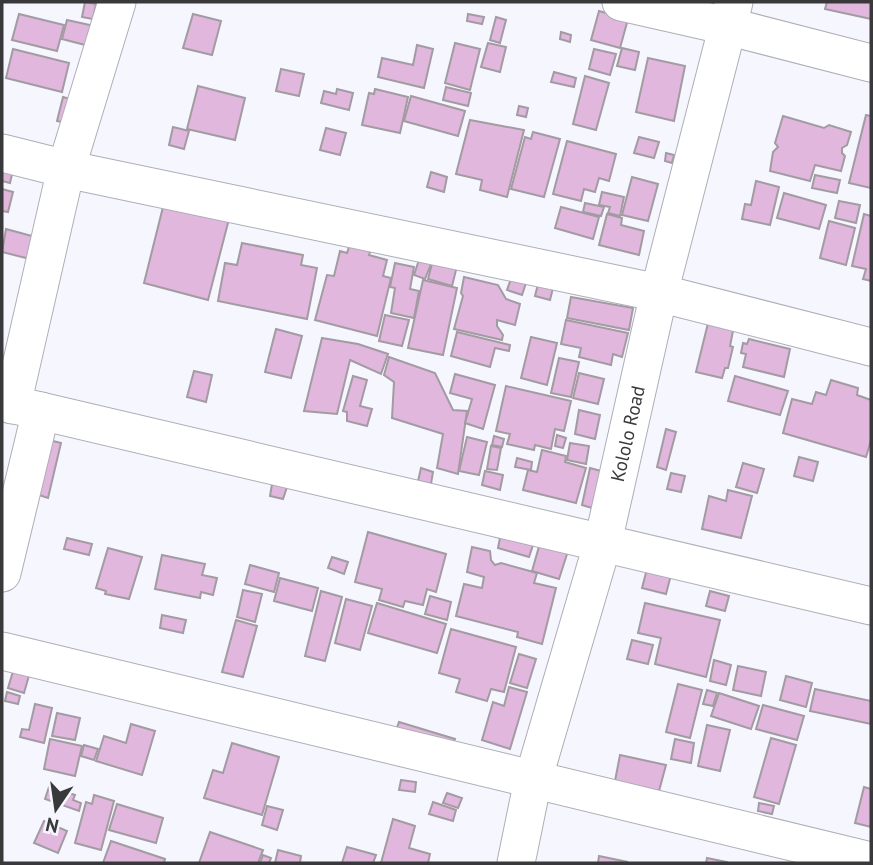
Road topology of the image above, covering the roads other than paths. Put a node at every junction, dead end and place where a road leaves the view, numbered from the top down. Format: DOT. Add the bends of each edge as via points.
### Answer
graph roads {
  1 [pos="117,2"];
  2 [pos="621,2"];
  3 [pos="730,14"];
  4 [pos="871,63"];
  5 [pos="2,153"];
  6 [pos="66,169"];
  7 [pos="659,293"];
  8 [pos="871,347"];
  9 [pos="18,406"];
  10 [pos="2,573"];
  11 [pos="871,606"];
  12 [pos="2,651"];
  13 [pos="533,780"];
  14 [pos="871,860"];
  15 [pos="516,863"];
  1 -- 6 [label="street"];
  2 -- 3 [label="street"];
  3 -- 4 [label="street"];
  3 -- 7 [label="street, Kololo Road"];
  5 -- 6 [label="street"];
  6 -- 7 [label="street"];
  6 -- 9 [label="street"];
  7 -- 8 [label="street"];
  7 -- 13 [label="street, Kololo Road" via="603,542"];
  9 -- 10 [label="street"];
  9 -- 11 [label="street"];
  12 -- 13 [label="street"];
  13 -- 14 [label="street"];
  13 -- 15 [label="street, Kololo Road"];
}
